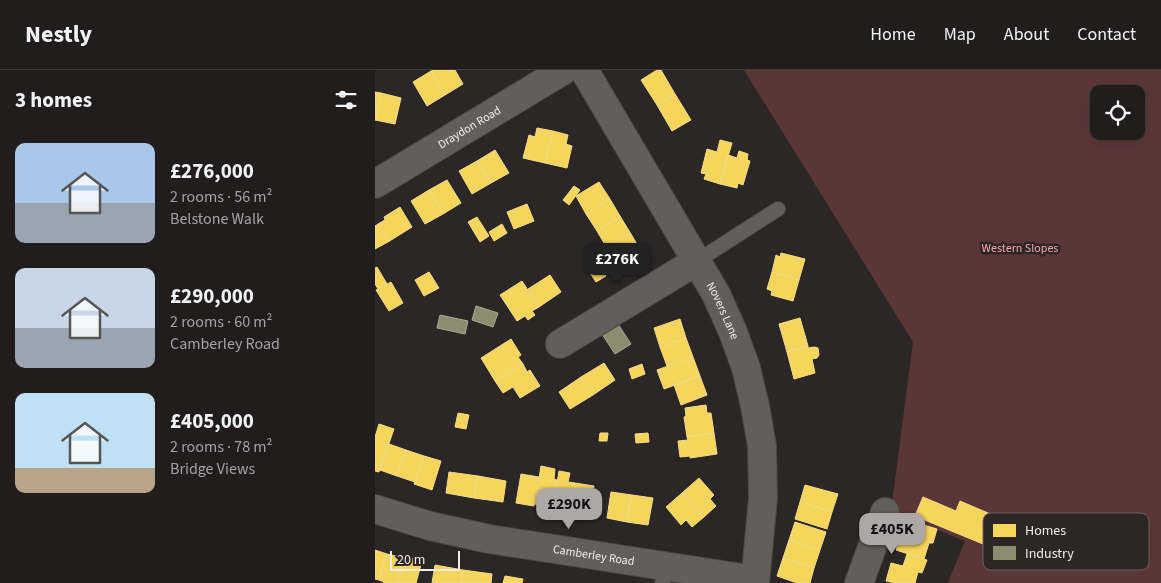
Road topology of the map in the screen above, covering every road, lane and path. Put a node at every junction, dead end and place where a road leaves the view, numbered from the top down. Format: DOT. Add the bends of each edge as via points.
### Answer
graph roads {
  1 [pos="564,70"];
  2 [pos="584,70"];
  3 [pos="375,184"];
  4 [pos="778,210"];
  5 [pos="697,261"];
  6 [pos="560,344"];
  7 [pos="375,508"];
  8 [pos="885,512"];
  9 [pos="665,574"];
  10 [pos="755,582"];
  11 [pos="859,583"];
  1 -- 3 [label="street, Draydon Road"];
  2 -- 5 [label="street, Novers Lane"];
  4 -- 5 [label="lane"];
  5 -- 6 [label="street"];
  5 -- 10 [label="street, Novers Lane" via="733,332 755,406 762,446 763,498"];
  7 -- 9 [label="street, Camberley Road" via="430,526"];
  8 -- 11 [label="street"];
  9 -- 10 [label="street, Camberley Road"];
}
